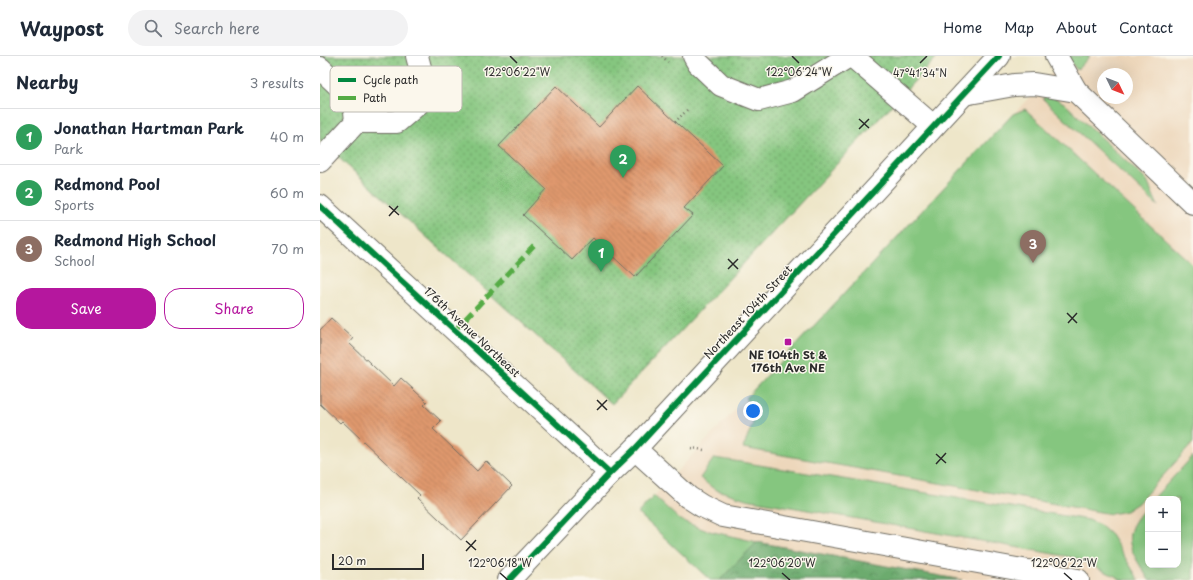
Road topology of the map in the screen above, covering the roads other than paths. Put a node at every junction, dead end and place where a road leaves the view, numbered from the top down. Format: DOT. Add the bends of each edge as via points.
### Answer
graph roads {
  1 [pos="417,56"];
  2 [pos="694,56"];
  3 [pos="850,56"];
  4 [pos="999,56"];
  5 [pos="1056,56"];
  6 [pos="420,66"];
  7 [pos="320,68"];
  8 [pos="330,77"];
  9 [pos="1076,91"];
  10 [pos="964,94"];
  11 [pos="355,112"];
  12 [pos="409,112"];
  13 [pos="356,122"];
  14 [pos="933,126"];
  15 [pos="320,161"];
  16 [pos="1193,203"];
  17 [pos="320,206"];
  18 [pos="635,449"];
  19 [pos="610,473"];
  20 [pos="509,580"];
  21 [pos="1078,580"];
  1 -- 6 [label="street"];
  2 -- 3 [label="street" via="698,64 721,85 759,100 793,91"];
  3 -- 14 [label="street"];
  4 -- 10 [label="street, Northeast 104th Street"];
  5 -- 9 [label="street"];
  7 -- 8 [label="street"];
  9 -- 10 [label="street" via="1034,84"];
  9 -- 16 [label="street"];
  10 -- 14 [label="street, Northeast 104th Street"];
  11 -- 13 [label="street"];
  12 -- 13 [label="street" via="397,122"];
  13 -- 15 [label="street"];
  14 -- 18 [label="street, Northeast 104th Street"];
  17 -- 19 [label="street, 176th Avenue Northeast"];
  18 -- 19 [label="street, Northeast 104th Street"];
  18 -- 21 [label="street" via="688,497 723,516"];
  19 -- 20 [label="street, Northeast 104th Street"];
}
